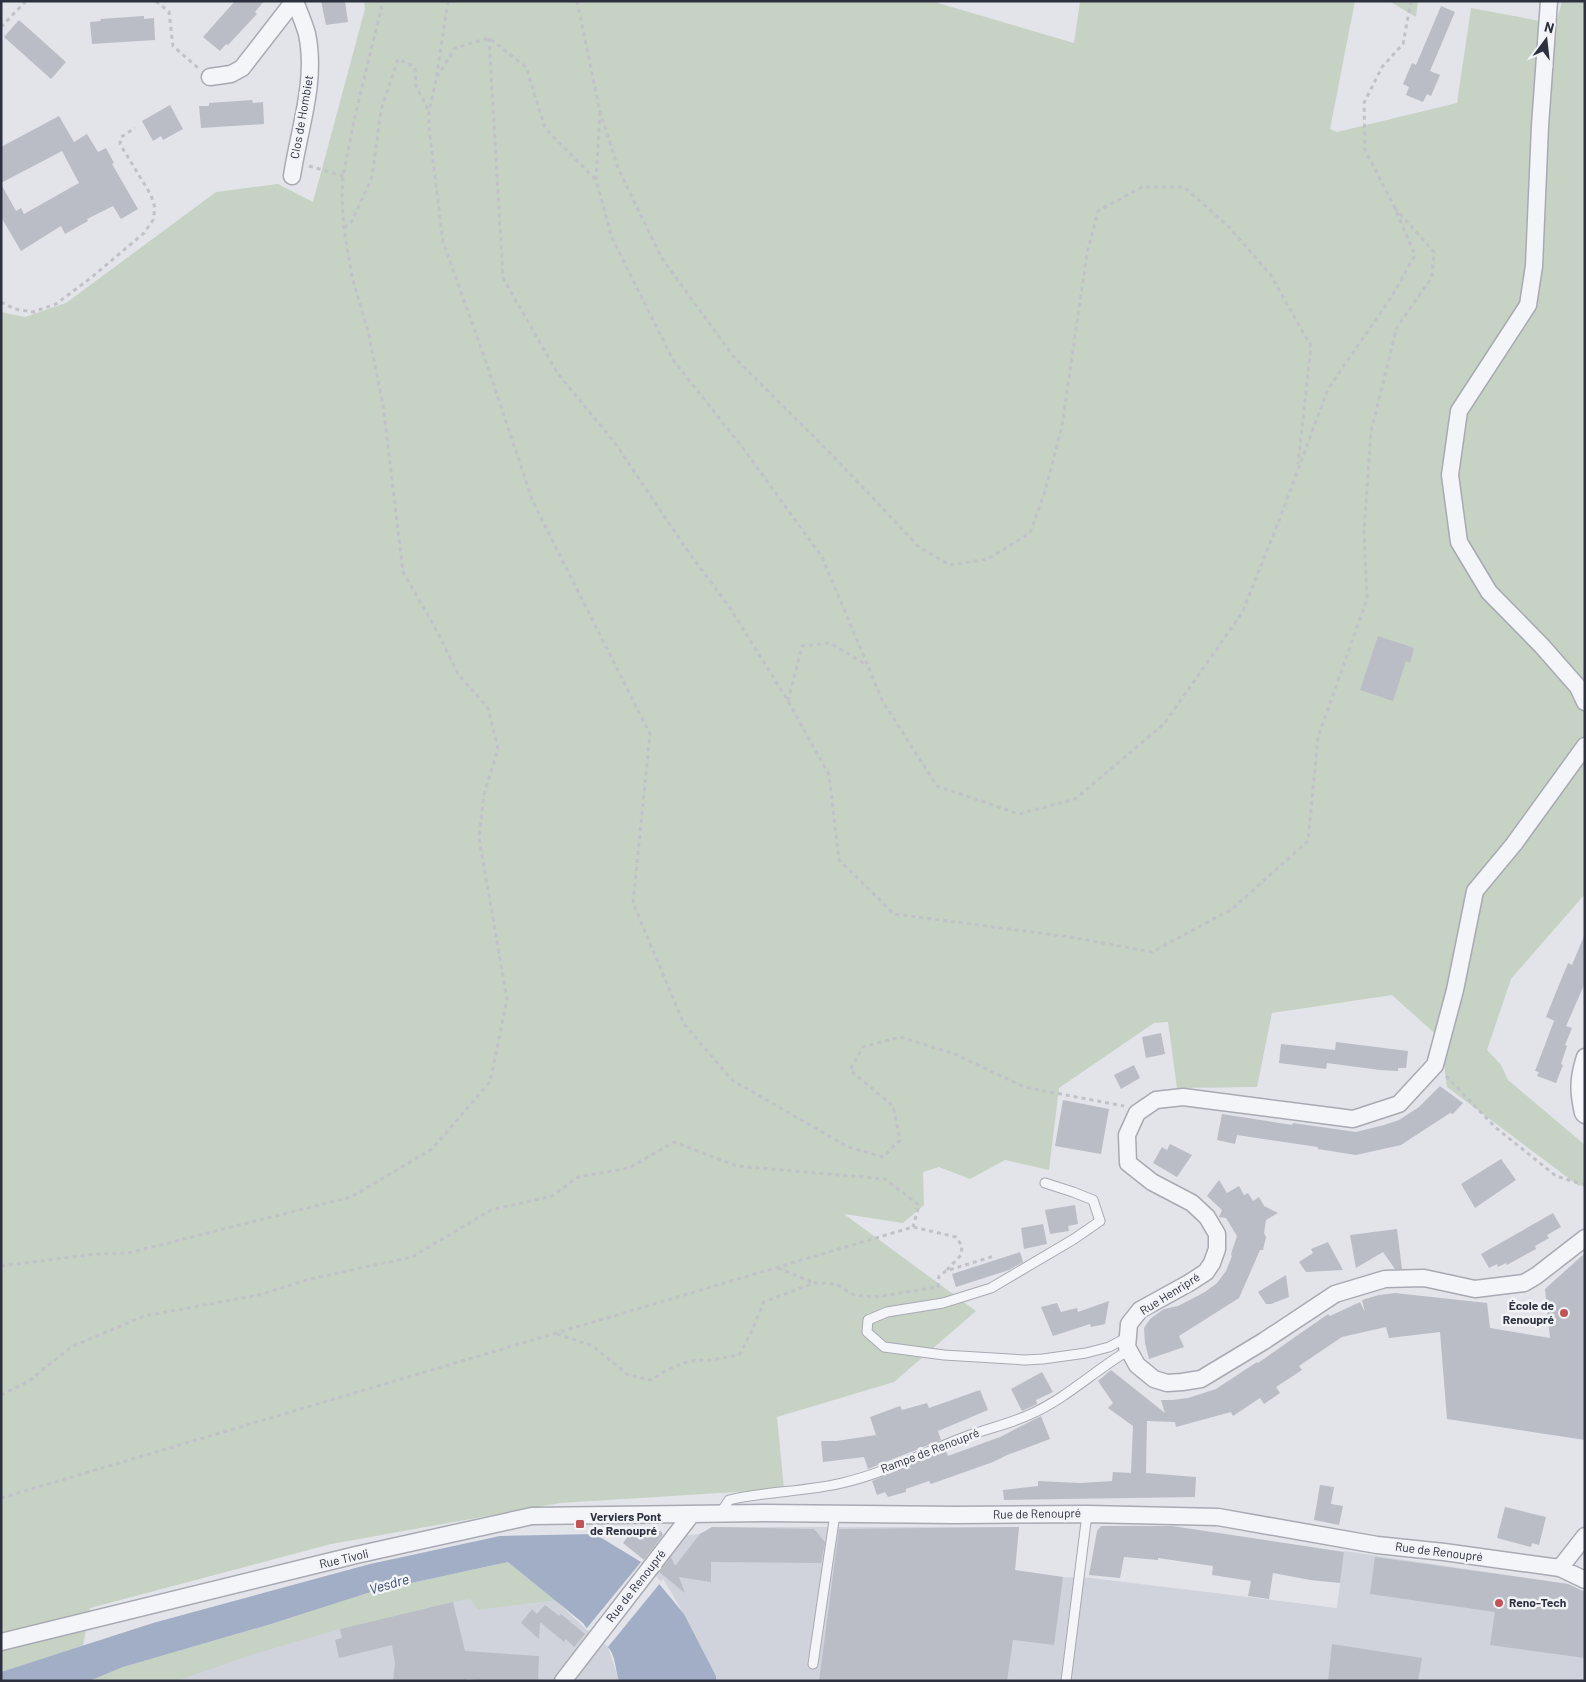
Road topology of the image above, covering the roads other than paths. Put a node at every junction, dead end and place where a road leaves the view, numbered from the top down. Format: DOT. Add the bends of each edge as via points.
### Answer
graph roads {
  1 [pos="294,1"];
  2 [pos="1549,1"];
  3 [pos="210,77"];
  4 [pos="293,169"];
  5 [pos="1585,702"];
  6 [pos="1585,746"];
  7 [pos="1585,1057"];
  8 [pos="1585,1115"];
  9 [pos="1045,1183"];
  10 [pos="1585,1238"];
  11 [pos="1128,1344"];
  12 [pos="720,1514"];
  13 [pos="835,1514"];
  14 [pos="1087,1514"];
  15 [pos="691,1515"];
  16 [pos="1585,1536"];
  17 [pos="1560,1568"];
  18 [pos="1585,1580"];
  19 [pos="1,1642"];
  20 [pos="813,1664"];
  21 [pos="563,1681"];
  22 [pos="1066,1681"];
  1 -- 3 [label="street, Clos de Hombiet" via="242,68 231,74"];
  1 -- 4 [label="street, Clos de Hombiet" via="306,33 310,63 307,98"];
  2 -- 5 [label="street" via="1534,266 1528,306 1459,411 1450,474 1459,542 1469,559 1489,592 1578,686"];
  6 -- 11 [label="street, Rue Henripré" via="1514,844 1475,891 1455,990 1435,1065 1399,1104 1353,1119 1183,1097 1156,1100 1137,1113 1127,1135 1128,1163 1207,1217 1217,1234 1217,1249 1206,1272 1140,1310 1129,1324"];
  7 -- 8 [label="street" via="1579,1075 1579,1094"];
  9 -- 11 [label="lane" via="1093,1200 1100,1221 991,1288 943,1302 887,1312 868,1320 867,1332 884,1347 1025,1360"];
  10 -- 11 [label="street" via="1524,1283 1475,1289 1424,1278 1385,1279 1335,1294 1201,1379 1167,1383 1154,1379 1137,1365"];
  11 -- 12 [label="lane, Rampe de Renoupré" via="1076,1388 1030,1415 842,1483 729,1500"];
  12 -- 13 [label="street, Rue de Renoupré"];
  12 -- 15 [label="street, Rue de Renoupré"];
  13 -- 14 [label="street, Rue de Renoupré"];
  13 -- 20 [label="lane"];
  14 -- 17 [label="street, Rue de Renoupré" via="1218,1517 1369,1544"];
  14 -- 22 [label="lane"];
  15 -- 19 [label="street, Rue Tivoli" via="532,1516"];
  15 -- 21 [label="street, Rue de Renoupré"];
  16 -- 17 [label="street"];
  17 -- 18 [label="street, Rue de Renoupré"];
}
